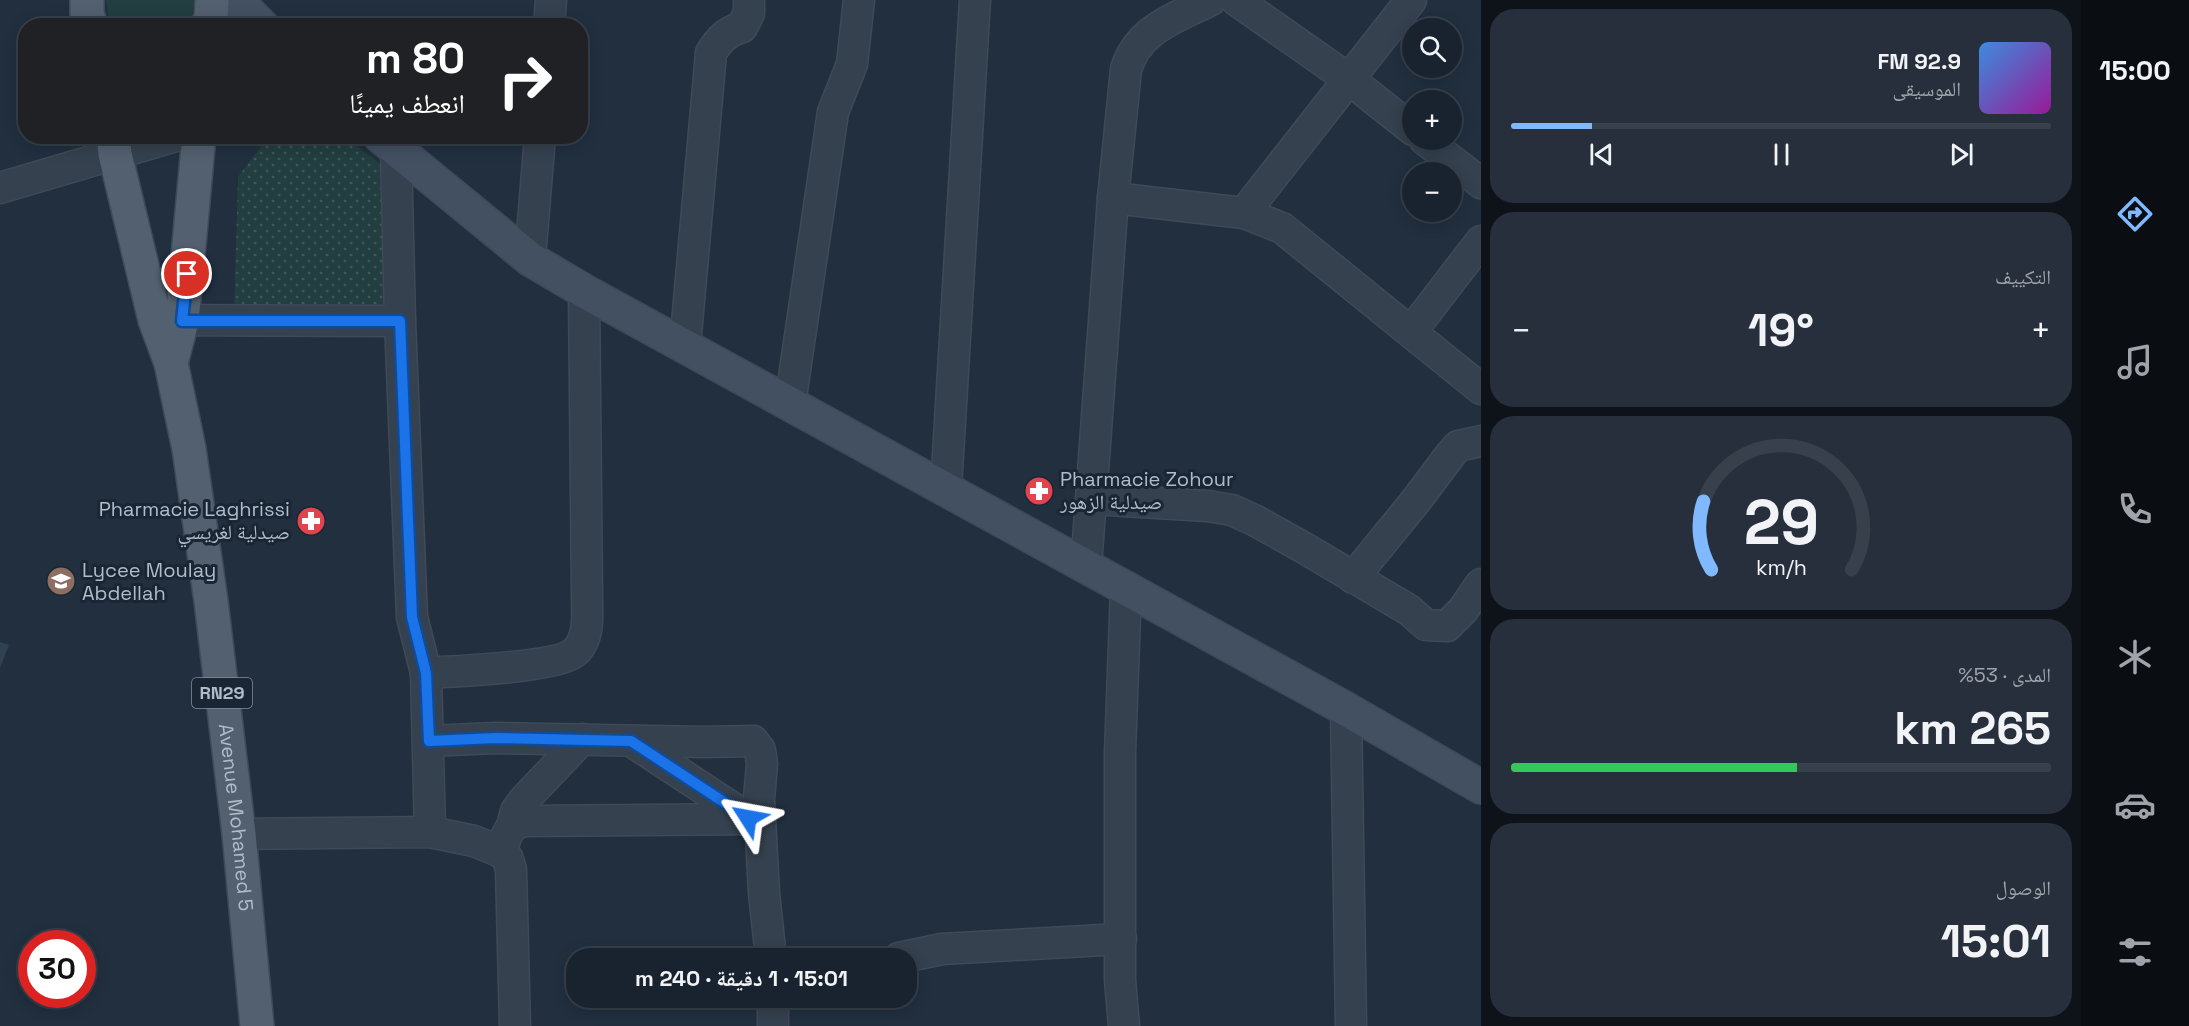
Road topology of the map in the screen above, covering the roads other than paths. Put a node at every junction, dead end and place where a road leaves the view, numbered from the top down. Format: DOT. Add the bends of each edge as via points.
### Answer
graph roads {
  1 [pos="87,0"];
  2 [pos="212,0"];
  3 [pos="236,0"];
  4 [pos="552,0"];
  5 [pos="749,0"];
  6 [pos="859,0"];
  7 [pos="975,0"];
  8 [pos="1211,0"];
  9 [pos="1236,0"];
  10 [pos="1411,0"];
  11 [pos="89,18"];
  12 [pos="211,18"];
  13 [pos="254,18"];
  14 [pos="550,18"];
  15 [pos="1350,80"];
  16 [pos="1402,121"];
  17 [pos="199,144"];
  18 [pos="388,144"];
  19 [pos="539,144"];
  20 [pos="114,145"];
  21 [pos="1438,150"];
  22 [pos="1481,183"];
  23 [pos="0,189"];
  24 [pos="1113,198"];
  25 [pos="1244,213"];
  26 [pos="1481,241"];
  27 [pos="530,259"];
  28 [pos="584,291"];
  29 [pos="169,320"];
  30 [pos="400,321"];
  31 [pos="1412,332"];
  32 [pos="684,346"];
  33 [pos="1481,389"];
  34 [pos="790,404"];
  35 [pos="1481,441"];
  36 [pos="945,489"];
  37 [pos="1091,499"];
  38 [pos="1086,567"];
  39 [pos="1353,578"];
  40 [pos="1481,584"];
  41 [pos="1126,588"];
  42 [pos="426,673"];
  43 [pos="1346,709"];
  44 [pos="582,739"];
  45 [pos="429,741"];
  46 [pos="631,741"];
  47 [pos="1481,787"];
  48 [pos="754,819"];
  49 [pos="430,832"];
  50 [pos="239,834"];
  51 [pos="507,839"];
  52 [pos="1121,939"];
  53 [pos="770,948"];
  54 [pos="917,954"];
  55 [pos="773,1008"];
  56 [pos="258,1026"];
  57 [pos="516,1026"];
  58 [pos="773,1026"];
  59 [pos="1124,1026"];
  60 [pos="1351,1026"];
  1 -- 11 [label="main road"];
  2 -- 12 [label="main road"];
  3 -- 13 [label="street"];
  4 -- 14 [label="street"];
  5 -- 32 [label="street" via="749,13 742,27 730,31 711,53"];
  6 -- 34 [label="street" via="852,64 833,112"];
  7 -- 36 [label="street"];
  8 -- 24 [label="street" via="1150,31 1131,54 1126,69"];
  9 -- 15 [label="street"];
  10 -- 15 [label="street"];
  15 -- 16 [label="street"];
  15 -- 25 [label="street"];
  17 -- 29 [label="main road, RN29"];
  18 -- 27 [label="street"];
  18 -- 30 [label="street"];
  19 -- 27 [label="street"];
  20 -- 23 [label="street"];
  20 -- 29 [label="main road, RN29"];
  21 -- 22 [label="street"];
  24 -- 25 [label="street"];
  24 -- 37 [label="street"];
  25 -- 31 [label="street" via="1282,228"];
  26 -- 31 [label="street"];
  27 -- 28 [label="street"];
  28 -- 32 [label="street"];
  28 -- 42 [label="street" via="585,638 576,652 561,658 528,665"];
  29 -- 30 [label="street"];
  29 -- 50 [label="main road, Avenue Mohamed 5 / RN29" via="171,363 191,460 213,613"];
  30 -- 42 [label="street" via="412,617"];
  31 -- 33 [label="street"];
  32 -- 34 [label="street"];
  34 -- 36 [label="street"];
  35 -- 39 [label="street" via="1458,446"];
  36 -- 38 [label="street"];
  37 -- 38 [label="street"];
  37 -- 39 [label="street" via="1232,510"];
  38 -- 41 [label="street"];
  39 -- 40 [label="street" via="1409,610 1426,625 1447,626"];
  41 -- 43 [label="street"];
  41 -- 52 [label="street" via="1120,753"];
  42 -- 45 [label="street"];
  43 -- 47 [label="street"];
  43 -- 60 [label="street"];
  44 -- 45 [label="street"];
  44 -- 46 [label="street"];
  44 -- 51 [label="street" via="524,800"];
  45 -- 49 [label="street"];
  46 -- 48 [label="street"];
  46 -- 48 [label="street" via="753,741 760,750 762,764"];
  48 -- 51 [label="street" via="526,821 517,822"];
  48 -- 53 [label="street"];
  49 -- 50 [label="street"];
  49 -- 51 [label="street" via="474,841"];
  50 -- 56 [label="main road, Avenue Mohamed 5 / RN29"];
  51 -- 57 [label="street"];
  52 -- 54 [label="street" via="942,948"];
  52 -- 59 [label="street"];
  55 -- 58 [label="street"];
}
